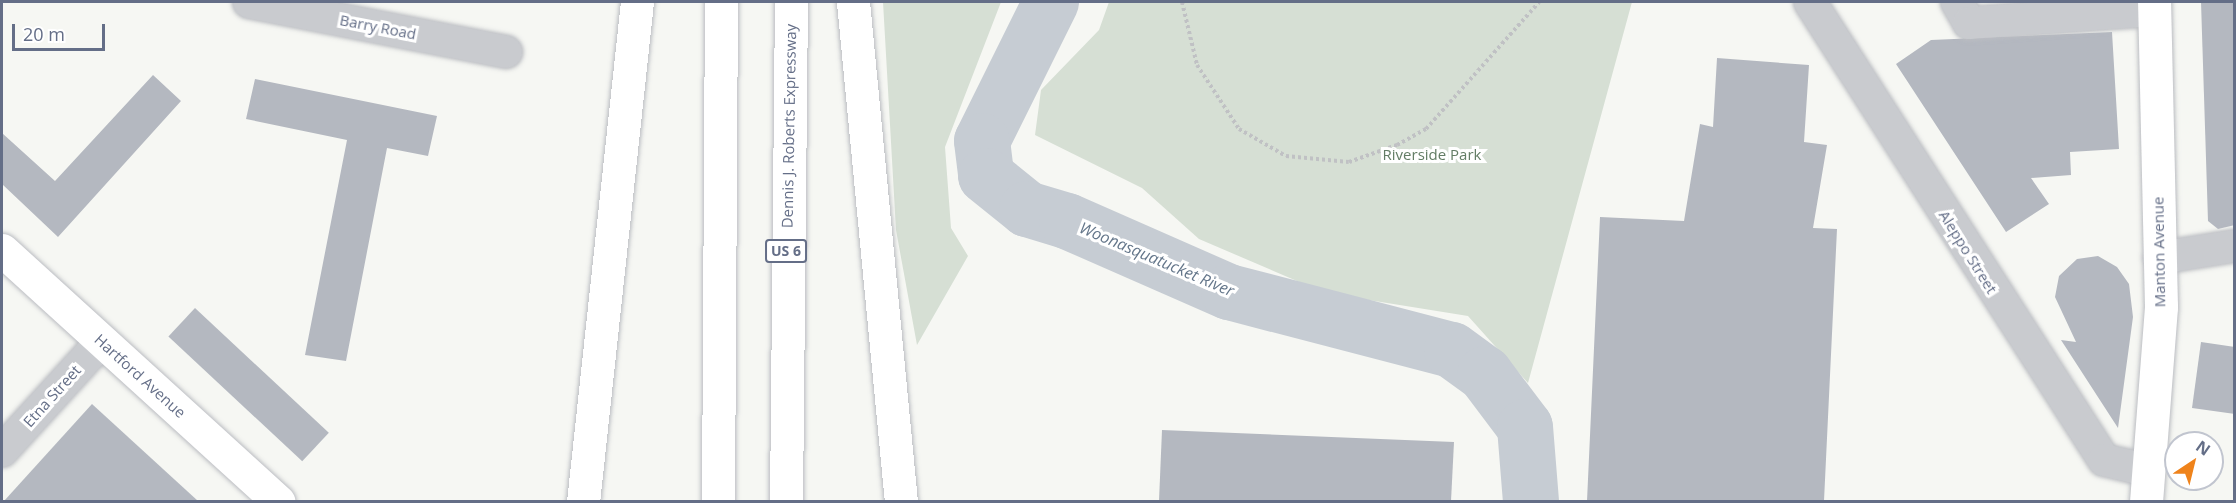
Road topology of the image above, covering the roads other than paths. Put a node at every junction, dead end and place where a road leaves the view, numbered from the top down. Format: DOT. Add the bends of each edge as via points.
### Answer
graph roads {
  1 [pos="249,2"];
  2 [pos="637,2"];
  3 [pos="721,2"];
  4 [pos="791,2"];
  5 [pos="853,2"];
  6 [pos="1810,2"];
  7 [pos="1957,2"];
  8 [pos="2155,6"];
  9 [pos="506,52"];
  10 [pos="2235,246"];
  11 [pos="2,250"];
  12 [pos="2159,258"];
  13 [pos="102,341"];
  14 [pos="2,451"];
  15 [pos="2148,486"];
  16 [pos="279,501"];
  17 [pos="583,501"];
  18 [pos="718,501"];
  19 [pos="786,501"];
  20 [pos="901,501"];
  1 -- 9 [label="street, Barry Road"];
  2 -- 17 [label="main road"];
  3 -- 18 [label="main road"];
  4 -- 19 [label="main road, Dennis J. Roberts Expressway / US 6"];
  5 -- 20 [label="main road"];
  6 -- 15 [label="street, Aleppo Street" via="2104,460 2118,463"];
  7 -- 8 [label="street" via="1969,23"];
  8 -- 12 [label="main road, Manton Avenue"];
  10 -- 12 [label="street"];
  11 -- 13 [label="main road, Hartford Avenue"];
  12 -- 15 [label="main road, Manton Avenue" via="2161,307"];
  13 -- 14 [label="street, Etna Street"];
  13 -- 16 [label="main road, Hartford Avenue"];
}
